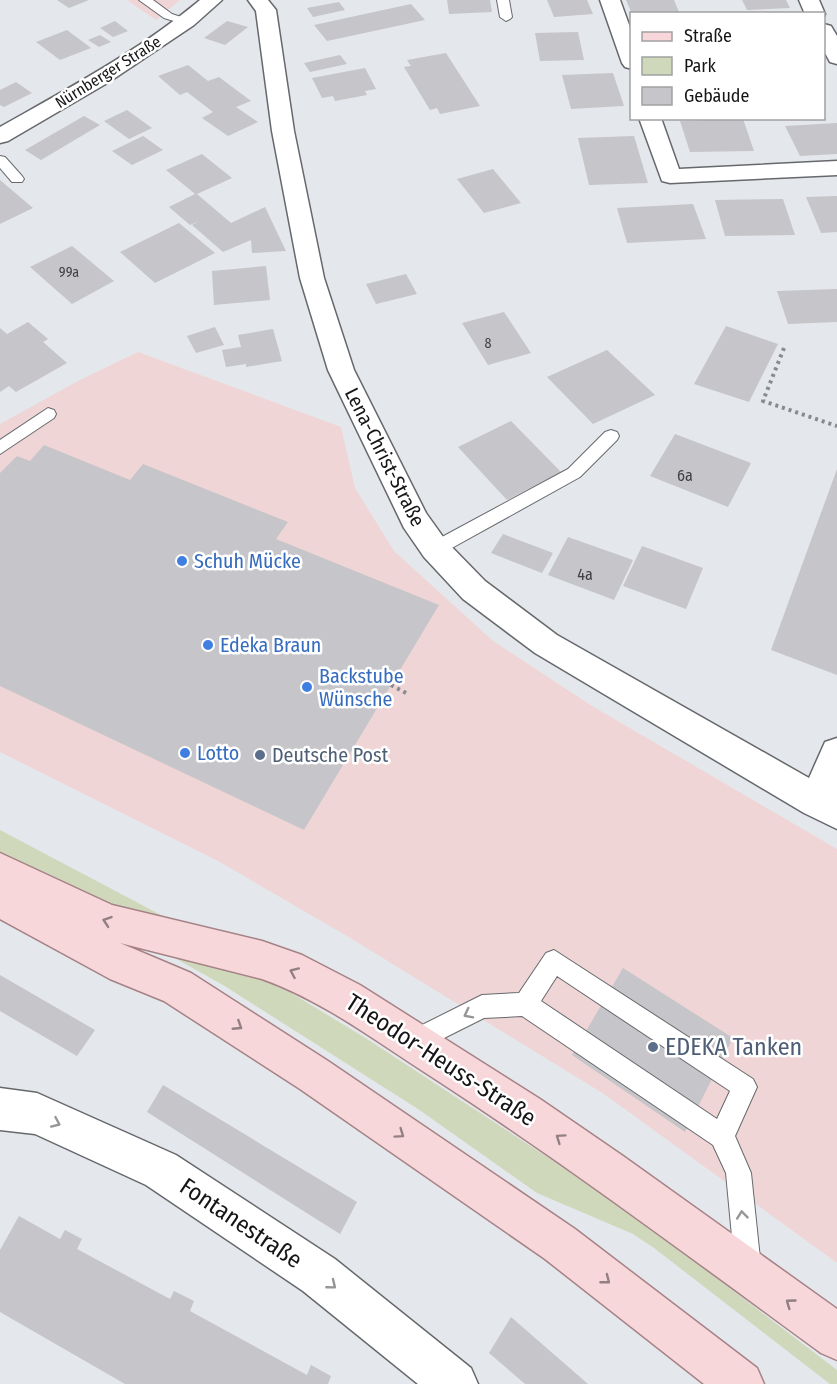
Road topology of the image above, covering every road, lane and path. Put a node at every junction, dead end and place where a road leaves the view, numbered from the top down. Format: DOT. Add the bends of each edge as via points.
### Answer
graph roads {
  1 [pos="145,0"];
  2 [pos="212,0"];
  3 [pos="258,0"];
  4 [pos="503,0"];
  5 [pos="610,0"];
  6 [pos="506,17"];
  7 [pos="186,21"];
  8 [pos="825,32"];
  9 [pos="630,57"];
  10 [pos="837,58"];
  11 [pos="651,120"];
  12 [pos="0,136"];
  13 [pos="0,160"];
  14 [pos="837,168"];
  15 [pos="16,179"];
  16 [pos="784,348"];
  17 [pos="48,414"];
  18 [pos="837,426"];
  19 [pos="611,436"];
  20 [pos="0,448"];
  21 [pos="435,549"];
  22 [pos="391,685"];
  23 [pos="406,693"];
  24 [pos="837,753"];
  25 [pos="827,807"];
  26 [pos="0,870"];
  27 [pos="0,899"];
  28 [pos="525,1004"];
  29 [pos="414,1041"];
  30 [pos="0,1109"];
  31 [pos="722,1136"];
  32 [pos="749,1273"];
  33 [pos="837,1338"];
  34 [pos="455,1384"];
  35 [pos="741,1384"];
  1 -- 7 [label="lane" via="168,16"];
  2 -- 7 [label="street, Nürnberger Straße"];
  3 -- 21 [label="street, Lena-Christ-Straße" via="266,10 282,131 312,278 341,369 396,488"];
  4 -- 6 [label="lane"];
  5 -- 9 [label="street"];
  7 -- 12 [label="street, Nürnberger Straße" via="102,78"];
  8 -- 10 [label="street"];
  11 -- 14 [label="street" via="670,176"];
  13 -- 15 [label="lane"];
  16 -- 18 [label="path" via="763,401"];
  17 -- 20 [label="lane"];
  19 -- 21 [label="lane" via="574,473"];
  21 -- 25 [label="street, Lena-Christ-Straße" via="474,590 546,644"];
  22 -- 23 [label="path"];
  24 -- 25 [label="street"];
  29 -- 26 [label="main road, Theodor-Heuss-Straße, one-way" via="288,969 108,922"];
  27 -- 35 [label="main road, one-way" via="123,966 177,987 305,1069 560,1244"];
  28 -- 29 [label="lane, one-way" via="482,1007"];
  28 -- 31 [label="lane"];
  28 -- 31 [label="lane" via="554,961 745,1087"];
  32 -- 29 [label="main road, Theodor-Heuss-Straße, one-way" via="608,1171"];
  30 -- 34 [label="street, Fontanestraße, one-way" via="37,1114 161,1170 319,1275"];
  32 -- 31 [label="lane, one-way" via="738,1173"];
  33 -- 32 [label="main road, Theodor-Heuss-Straße, one-way"];
}
